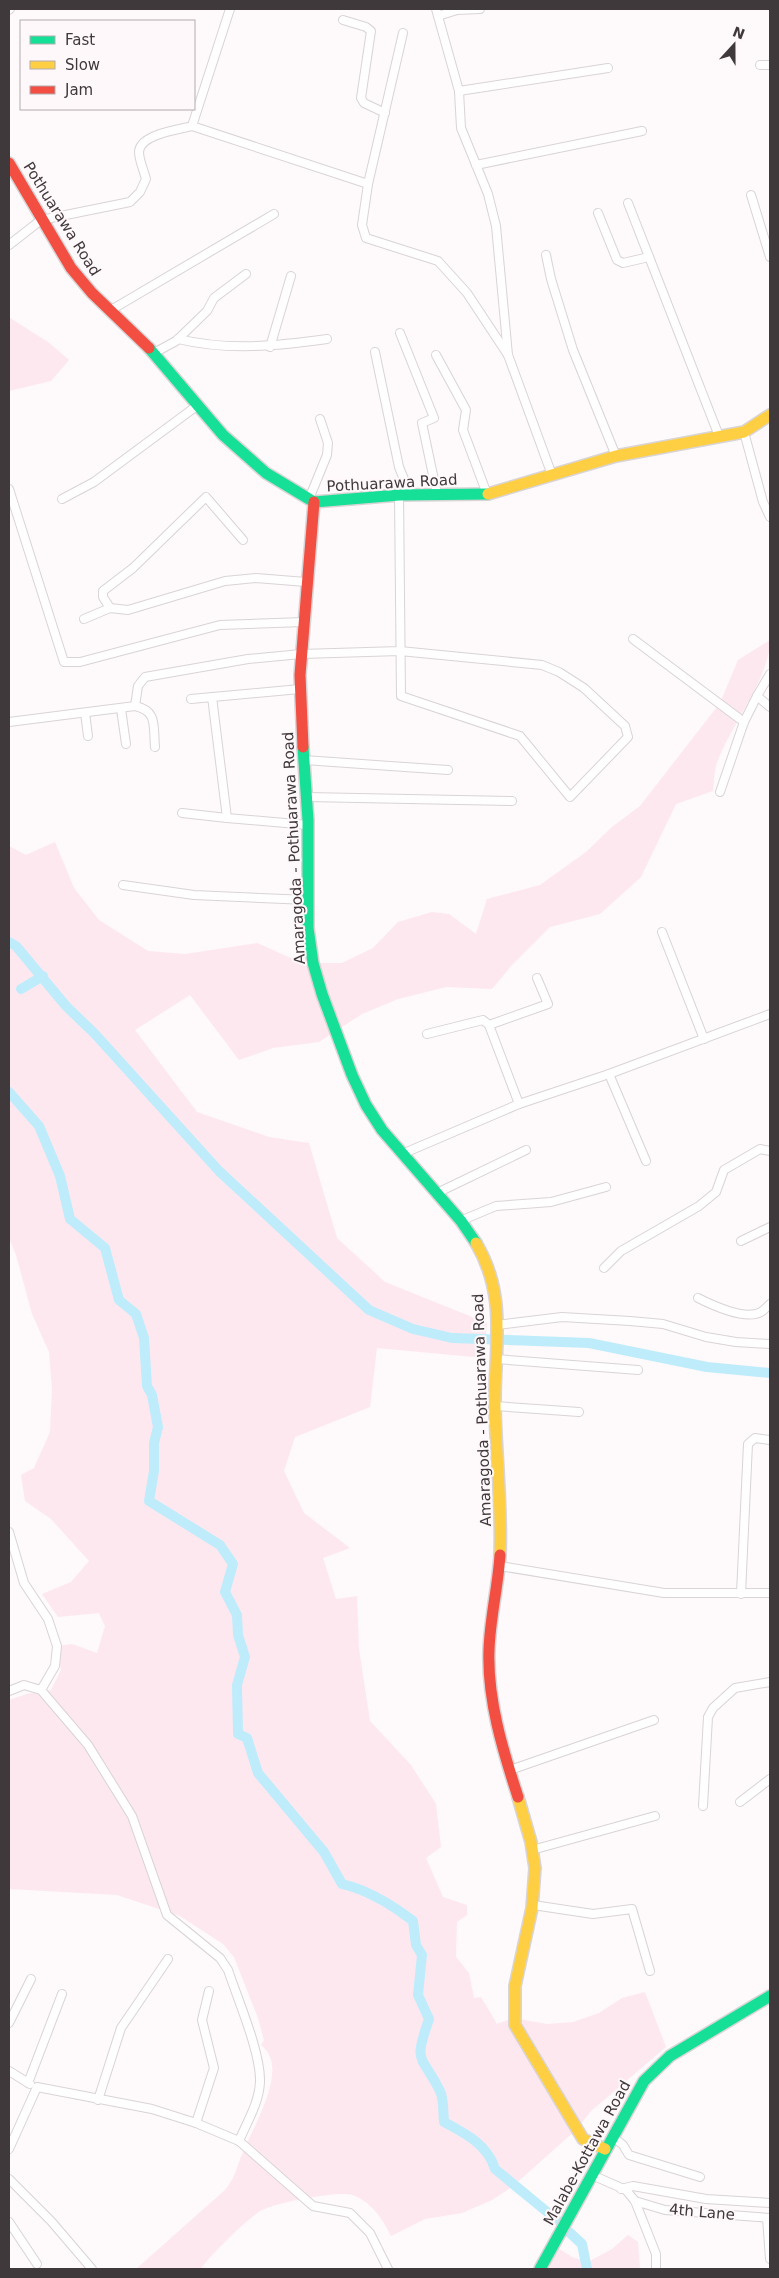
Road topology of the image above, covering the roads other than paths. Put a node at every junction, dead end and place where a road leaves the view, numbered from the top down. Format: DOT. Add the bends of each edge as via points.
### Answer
graph roads {
  1 [pos="230,9"];
  2 [pos="480,9"];
  3 [pos="437,13"];
  4 [pos="343,20"];
  5 [pos="403,33"];
  6 [pos="760,65"];
  7 [pos="770,65"];
  8 [pos="608,68"];
  9 [pos="459,91"];
  10 [pos="385,113"];
  11 [pos="192,126"];
  12 [pos="642,131"];
  13 [pos="9,163"];
  14 [pos="476,164"];
  15 [pos="368,184"];
  16 [pos="751,195"];
  17 [pos="628,204"];
  18 [pos="598,213"];
  19 [pos="274,214"];
  20 [pos="41,220"];
  21 [pos="9,245"];
  22 [pos="546,254"];
  23 [pos="649,257"];
  24 [pos="770,257"];
  25 [pos="246,274"];
  26 [pos="292,276"];
  27 [pos="111,310"];
  28 [pos="400,333"];
  29 [pos="327,339"];
  30 [pos="178,340"];
  31 [pos="270,347"];
  32 [pos="375,352"];
  33 [pos="154,353"];
  34 [pos="436,355"];
  35 [pos="508,355"];
  36 [pos="198,405"];
  37 [pos="770,415"];
  38 [pos="320,419"];
  39 [pos="744,432"];
  40 [pos="719,436"];
  41 [pos="616,456"];
  42 [pos="552,475"];
  43 [pos="9,489"];
  44 [pos="437,494"];
  45 [pos="487,494"];
  46 [pos="405,495"];
  47 [pos="62,499"];
  48 [pos="311,501"];
  49 [pos="770,518"];
  50 [pos="243,540"];
  51 [pos="306,582"];
  52 [pos="110,608"];
  53 [pos="84,619"];
  54 [pos="304,622"];
  55 [pos="633,640"];
  56 [pos="400,651"];
  57 [pos="301,654"];
  58 [pos="770,674"];
  59 [pos="300,689"];
  60 [pos="757,696"];
  61 [pos="212,697"];
  62 [pos="192,699"];
  63 [pos="135,706"];
  64 [pos="770,707"];
  65 [pos="121,709"];
  66 [pos="85,713"];
  67 [pos="9,722"];
  68 [pos="744,722"];
  69 [pos="88,736"];
  70 [pos="126,744"];
  71 [pos="155,747"];
  72 [pos="304,760"];
  73 [pos="448,770"];
  74 [pos="720,792"];
  75 [pos="307,797"];
  76 [pos="512,801"];
  77 [pos="182,813"];
  78 [pos="227,818"];
  79 [pos="308,825"];
  80 [pos="123,886"];
  81 [pos="308,900"];
  82 [pos="662,932"];
  83 [pos="537,978"];
  84 [pos="770,1017"];
  85 [pos="489,1024"];
  86 [pos="427,1034"];
  87 [pos="704,1039"];
  88 [pos="609,1074"];
  89 [pos="519,1104"];
  90 [pos="526,1150"];
  91 [pos="770,1151"];
  92 [pos="402,1154"];
  93 [pos="646,1161"];
  94 [pos="606,1187"];
  95 [pos="438,1193"];
  96 [pos="460,1221"];
  97 [pos="770,1228"];
  98 [pos="741,1241"];
  99 [pos="604,1268"];
  100 [pos="698,1298"];
  101 [pos="770,1304"];
  102 [pos="497,1330"];
  103 [pos="770,1344"];
  104 [pos="496,1353"];
  105 [pos="638,1370"];
  106 [pos="495,1406"];
  107 [pos="579,1412"];
  108 [pos="770,1440"];
  109 [pos="9,1532"];
  110 [pos="500,1566"];
  111 [pos="770,1593"];
  112 [pos="741,1594"];
  113 [pos="770,1682"];
  114 [pos="41,1690"];
  115 [pos="9,1692"];
  116 [pos="654,1720"];
  117 [pos="510,1770"];
  118 [pos="770,1779"];
  119 [pos="740,1802"];
  120 [pos="703,1806"];
  121 [pos="655,1816"];
  122 [pos="532,1850"];
  123 [pos="533,1905"];
  124 [pos="168,1959"];
  125 [pos="650,1971"];
  126 [pos="31,1979"];
  127 [pos="209,1991"];
  128 [pos="62,1994"];
  129 [pos="770,1996"];
  130 [pos="9,2022"];
  131 [pos="9,2070"];
  132 [pos="28,2082"];
  133 [pos="37,2088"];
  134 [pos="98,2100"];
  135 [pos="196,2123"];
  136 [pos="612,2136"];
  137 [pos="239,2141"];
  138 [pos="605,2149"];
  139 [pos="9,2150"];
  140 [pos="592,2175"];
  141 [pos="700,2177"];
  142 [pos="9,2179"];
  143 [pos="622,2189"];
  144 [pos="635,2202"];
  145 [pos="770,2202"];
  146 [pos="769,2218"];
  147 [pos="9,2222"];
  148 [pos="770,2253"];
  149 [pos="770,2260"];
  150 [pos="37,2264"];
  151 [pos="92,2269"];
  152 [pos="388,2269"];
  153 [pos="540,2269"];
  154 [pos="656,2269"];
  1 -- 11 [label="street"];
  2 -- 3 [label="street"];
  3 -- 9 [label="street"];
  4 -- 10 [label="street" via="371,31 361,98 364,103"];
  5 -- 10 [label="street"];
  6 -- 7 [label="street"];
  8 -- 9 [label="street"];
  9 -- 14 [label="street" via="461,128"];
  10 -- 15 [label="street"];
  11 -- 15 [label="street"];
  11 -- 20 [label="street" via="151,137 144,142 139,152 146,179 130,202"];
  12 -- 14 [label="street"];
  13 -- 20 [label="street, Pothuarawa Road"];
  14 -- 35 [label="street" via="496,226"];
  15 -- 35 [label="street" via="362,226 366,238 438,261 468,293"];
  16 -- 24 [label="street"];
  17 -- 23 [label="street"];
  18 -- 23 [label="street" via="617,260 623,263"];
  19 -- 27 [label="street"];
  20 -- 21 [label="street"];
  20 -- 27 [label="street, Pothuarawa Road" via="71,268"];
  22 -- 41 [label="street" via="573,350"];
  23 -- 40 [label="street"];
  25 -- 30 [label="street" via="214,298 207,311"];
  26 -- 31 [label="street"];
  27 -- 33 [label="street, Pothuarawa Road"];
  28 -- 44 [label="street" via="434,418 422,423"];
  29 -- 31 [label="street"];
  30 -- 31 [label="street" via="205,346"];
  30 -- 33 [label="street"];
  32 -- 46 [label="street"];
  33 -- 36 [label="street, Pothuarawa Road"];
  34 -- 45 [label="street" via="466,410 463,430"];
  35 -- 42 [label="street"];
  36 -- 47 [label="street" via="94,482"];
  36 -- 48 [label="street, Pothuarawa Road" via="224,435 266,473"];
  37 -- 39 [label="street, Pothuarawa Road"];
  38 -- 48 [label="street" via="328,443 327,456"];
  39 -- 40 [label="street, Pothuarawa Road"];
  39 -- 49 [label="street"];
  40 -- 41 [label="street, Pothuarawa Road"];
  41 -- 42 [label="street, Pothuarawa Road"];
  42 -- 45 [label="street, Pothuarawa Road"];
  43 -- 54 [label="street" via="64,662 80,662 220,625"];
  44 -- 45 [label="street, Pothuarawa Road"];
  44 -- 46 [label="street, Pothuarawa Road"];
  46 -- 48 [label="street, Pothuarawa Road"];
  46 -- 56 [label="street"];
  48 -- 51 [label="street, Amaragoda - Pothuarawa Road"];
  50 -- 52 [label="street" via="206,497 133,568 103,591"];
  51 -- 52 [label="street" via="256,578 225,580 128,610"];
  51 -- 54 [label="street, Amaragoda - Pothuarawa Road"];
  52 -- 53 [label="street"];
  54 -- 57 [label="street, Amaragoda - Pothuarawa Road"];
  55 -- 68 [label="street"];
  56 -- 56 [label="street" via="542,665 584,688 625,726 628,737 570,797 520,736 401,696"];
  56 -- 57 [label="street"];
  57 -- 59 [label="street, Amaragoda - Pothuarawa Road"];
  57 -- 63 [label="street" via="248,659 145,677 138,686"];
  58 -- 60 [label="street"];
  59 -- 61 [label="street"];
  59 -- 72 [label="street, Amaragoda - Pothuarawa Road"];
  60 -- 64 [label="street"];
  60 -- 68 [label="street"];
  61 -- 62 [label="street"];
  61 -- 78 [label="street"];
  63 -- 65 [label="street"];
  63 -- 71 [label="street" via="146,708 151,714"];
  65 -- 66 [label="street"];
  65 -- 70 [label="street"];
  66 -- 67 [label="street"];
  66 -- 69 [label="street"];
  68 -- 74 [label="street"];
  72 -- 73 [label="street"];
  72 -- 75 [label="street, Amaragoda - Pothuarawa Road"];
  75 -- 76 [label="street"];
  75 -- 79 [label="street, Amaragoda - Pothuarawa Road"];
  77 -- 78 [label="street"];
  78 -- 79 [label="street"];
  79 -- 81 [label="street, Amaragoda - Pothuarawa Road"];
  80 -- 81 [label="street" via="194,895"];
  81 -- 92 [label="street, Amaragoda - Pothuarawa Road" via="312,960 352,1077 378,1125"];
  82 -- 87 [label="street"];
  83 -- 85 [label="street" via="548,1004"];
  84 -- 87 [label="street"];
  85 -- 86 [label="street" via="483,1020"];
  85 -- 89 [label="street"];
  87 -- 88 [label="street"];
  88 -- 89 [label="street"];
  88 -- 93 [label="street"];
  89 -- 92 [label="street"];
  90 -- 95 [label="street"];
  91 -- 99 [label="street" via="760,1149 724,1170 716,1192 699,1206 621,1251"];
  92 -- 95 [label="street, Amaragoda - Pothuarawa Road"];
  94 -- 96 [label="street" via="552,1202 496,1206"];
  95 -- 96 [label="street, Amaragoda - Pothuarawa Road"];
  96 -- 102 [label="street, Amaragoda - Pothuarawa Road" via="490,1272 497,1300"];
  97 -- 98 [label="street"];
  100 -- 101 [label="street" via="720,1309 753,1314"];
  102 -- 103 [label="street" via="562,1317 662,1324 706,1337"];
  102 -- 104 [label="street, Amaragoda - Pothuarawa Road"];
  104 -- 105 [label="street"];
  104 -- 106 [label="street, Amaragoda - Pothuarawa Road"];
  106 -- 107 [label="street"];
  106 -- 110 [label="street, Amaragoda - Pothuarawa Road" via="502,1528"];
  108 -- 112 [label="street" via="755,1438 748,1444"];
  109 -- 114 [label="street" via="24,1583 48,1619 58,1646 55,1666"];
  110 -- 112 [label="street" via="664,1593"];
  110 -- 117 [label="street, Amaragoda - Pothuarawa Road" via="490,1625 488,1662 492,1701"];
  111 -- 112 [label="street"];
  113 -- 120 [label="street" via="735,1688 708,1717"];
  114 -- 115 [label="street" via="24,1685"];
  114 -- 137 [label="street" via="88,1745 132,1816 167,1915 220,1958 228,1970 256,2056 260,2082 255,2105"];
  116 -- 117 [label="street"];
  117 -- 122 [label="street, Amaragoda - Pothuarawa Road"];
  118 -- 119 [label="street"];
  121 -- 122 [label="street"];
  122 -- 123 [label="street, Amaragoda - Pothuarawa Road" via="535,1868"];
  123 -- 125 [label="street" via="593,1914 632,1909"];
  123 -- 138 [label="street, Amaragoda - Pothuarawa Road" via="515,1990 515,2025 583,2139"];
  124 -- 134 [label="street" via="121,2028"];
  126 -- 130 [label="street"];
  127 -- 135 [label="street" via="202,2020 214,2068"];
  128 -- 132 [label="street"];
  129 -- 136 [label="street, Malabe-Kottawa Road" via="670,2056 644,2081"];
  131 -- 132 [label="street"];
  132 -- 133 [label="street"];
  133 -- 134 [label="street"];
  133 -- 139 [label="street"];
  134 -- 135 [label="street" via="152,2109"];
  135 -- 137 [label="street"];
  136 -- 138 [label="street, Malabe-Kottawa Road"];
  136 -- 141 [label="street" via="629,2154"];
  137 -- 152 [label="street" via="313,2206 350,2213 370,2233"];
  138 -- 140 [label="street, Malabe-Kottawa Road"];
  140 -- 143 [label="street"];
  140 -- 153 [label="street, Malabe-Kottawa Road"];
  142 -- 151 [label="street"];
  143 -- 144 [label="street"];
  143 -- 145 [label="street" via="633,2186 706,2199"];
  144 -- 146 [label="street, 4th Lane" via="665,2210"];
  144 -- 154 [label="street" via="656,2254"];
  146 -- 148 [label="street"];
  147 -- 150 [label="street"];
  148 -- 149 [label="street"];
}
